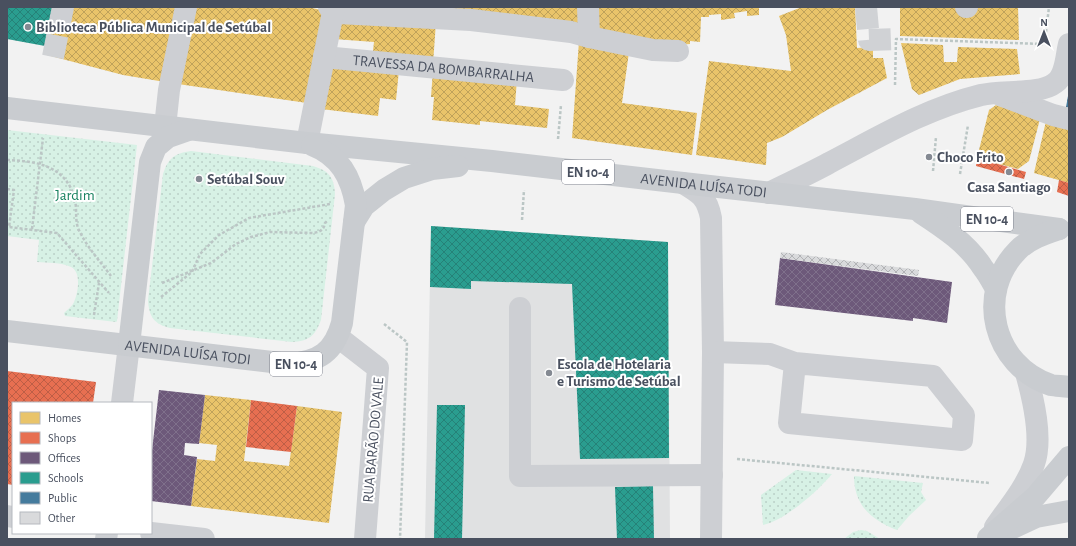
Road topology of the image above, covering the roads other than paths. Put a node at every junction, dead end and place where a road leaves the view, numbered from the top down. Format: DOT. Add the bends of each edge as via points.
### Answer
graph roads {
  1 [pos="186,7"];
  2 [pos="332,7"];
  3 [pos="588,7"];
  4 [pos="589,37"];
  5 [pos="1069,44"];
  6 [pos="678,51"];
  7 [pos="324,57"];
  8 [pos="563,80"];
  9 [pos="991,92"];
  10 [pos="7,108"];
  11 [pos="1069,119"];
  12 [pos="165,127"];
  13 [pos="188,130"];
  14 [pos="307,143"];
  15 [pos="492,161"];
  16 [pos="683,183"];
  17 [pos="769,193"];
  18 [pos="914,209"];
  19 [pos="354,222"];
  20 [pos="1064,229"];
  21 [pos="996,289"];
  22 [pos="520,308"];
  23 [pos="7,331"];
  24 [pos="338,337"];
  25 [pos="129,345"];
  26 [pos="713,358"];
  27 [pos="794,369"];
  28 [pos="1026,373"];
  29 [pos="1069,387"];
  30 [pos="122,402"];
  31 [pos="1069,457"];
  32 [pos="712,476"];
  33 [pos="1069,511"];
  34 [pos="152,533"];
  35 [pos="204,539"];
  36 [pos="365,539"];
  37 [pos="711,539"];
  38 [pos="988,539"];
  1 -- 12 [label="street" via="169,90"];
  2 -- 4 [label="street" via="338,13 471,20 571,32"];
  2 -- 7 [label="street"];
  3 -- 4 [label="street"];
  4 -- 6 [label="street" via="652,50"];
  5 -- 9 [label="street" via="1062,76 1056,83 1030,90"];
  7 -- 8 [label="street, TRAVESSA DA BOMBARRALHA"];
  7 -- 14 [label="street"];
  9 -- 11 [label="street"];
  9 -- 17 [label="street" via="958,100 902,124"];
  10 -- 12 [label="main road, AVENIDA LUÍSA TODI / EN 10-4"];
  12 -- 13 [label="main road, AVENIDA LUÍSA TODI / EN 10-4"];
  13 -- 14 [label="main road, AVENIDA LUÍSA TODI / EN 10-4"];
  13 -- 25 [label="main road" via="168,137 156,147 150,162"];
  14 -- 15 [label="main road, AVENIDA LUÍSA TODI / EN 10-4"];
  14 -- 19 [label="main road, AVENIDA LUÍSA TODI / EN 10-4" via="332,157 349,178 356,205"];
  15 -- 16 [label="main road, AVENIDA LUÍSA TODI / EN 10-4"];
  15 -- 19 [label="main road, AVENIDA LUÍSA TODI / EN 10-4" via="432,169 404,178 364,206"];
  16 -- 17 [label="main road, AVENIDA LUÍSA TODI / EN 10-4"];
  16 -- 26 [label="street" via="699,192 709,208 712,244"];
  17 -- 18 [label="main road, AVENIDA LUÍSA TODI / EN 10-4"];
  18 -- 20 [label="main road, AVENIDA LUÍSA TODI / EN 10-4"];
  18 -- 21 [label="main road, AVENIDA LUÍSA TODI / EN 10-4" via="947,230 970,251"];
  19 -- 24 [label="main road, AVENIDA LUÍSA TODI / EN 10-4" via="342,323"];
  20 -- 21 [label="main road" via="1038,237 1019,250 1004,268"];
  21 -- 28 [label="main road" via="994,313 999,335 1010,356"];
  22 -- 32 [label="street" via="520,476"];
  23 -- 25 [label="main road, AVENIDA LUÍSA TODI / EN 10-4"];
  24 -- 25 [label="main road, AVENIDA LUÍSA TODI / EN 10-4" via="330,349 318,358 304,363 289,364"];
  24 -- 36 [label="street, RUA BARÃO DO VALE" via="378,368"];
  25 -- 30 [label="street"];
  26 -- 27 [label="street" via="770,354"];
  26 -- 32 [label="street"];
  27 -- 27 [label="street" via="789,423 962,440 964,415 933,376"];
  28 -- 29 [label="main road" via="1051,385"];
  28 -- 38 [label="street" via="1036,410 1035,463 1027,480"];
  31 -- 38 [label="main road" via="1035,497"];
  32 -- 37 [label="street"];
  33 -- 38 [label="main road" via="1036,517"];
  34 -- 35 [label="street"];
}
